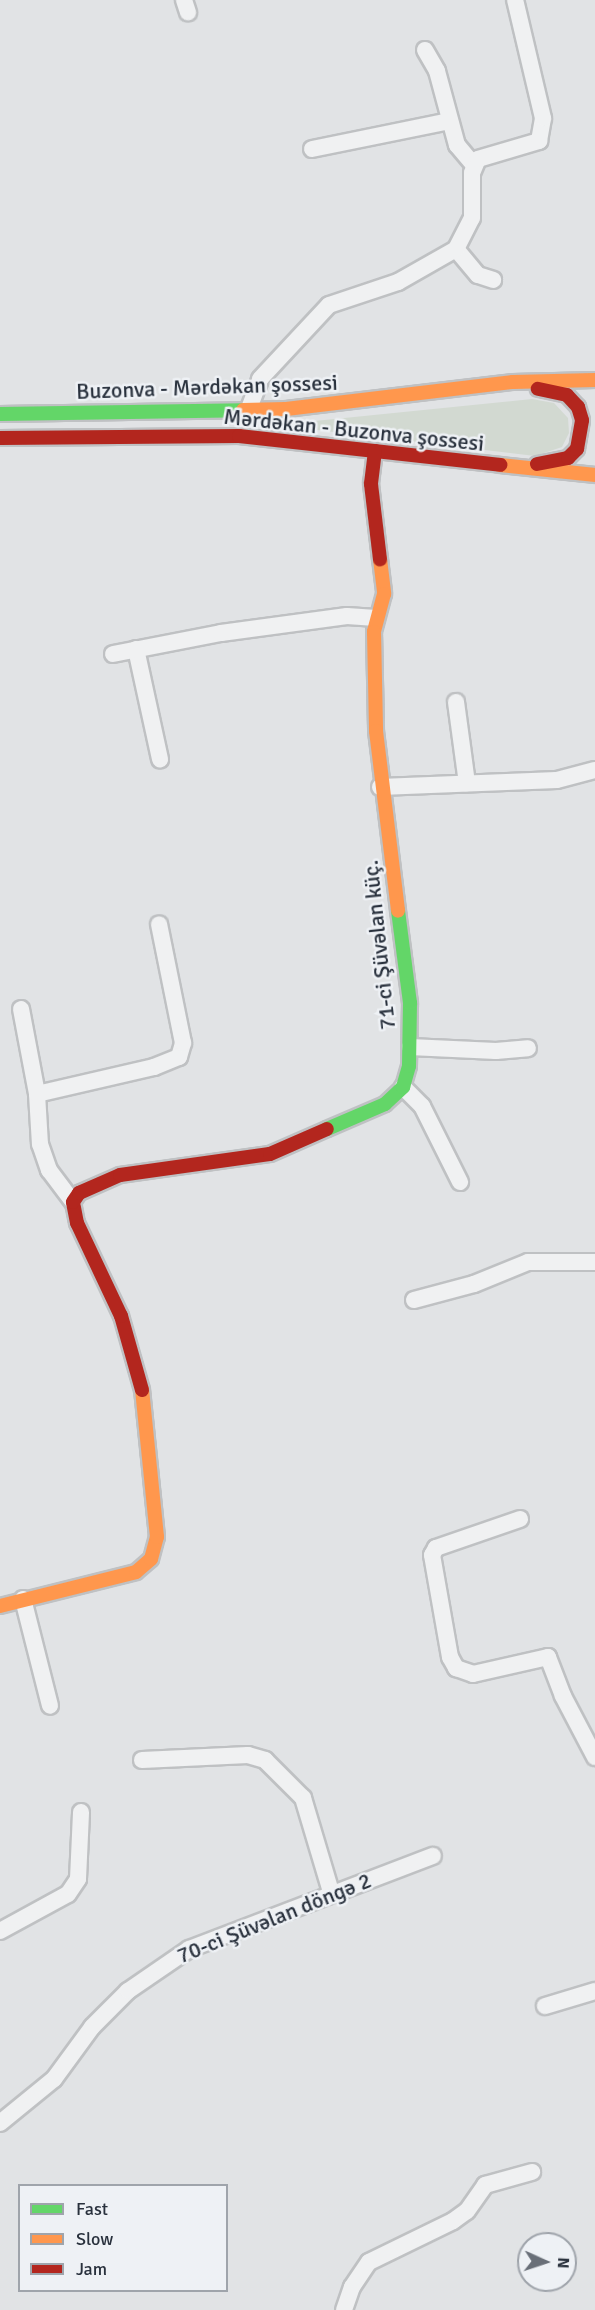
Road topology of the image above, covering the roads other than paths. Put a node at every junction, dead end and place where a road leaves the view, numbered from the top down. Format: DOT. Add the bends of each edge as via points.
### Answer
graph roads {
  1 [pos="515,0"];
  2 [pos="425,50"];
  3 [pos="450,121"];
  4 [pos="312,149"];
  5 [pos="474,165"];
  6 [pos="456,249"];
  7 [pos="493,280"];
  8 [pos="595,380"];
  9 [pos="476,386"];
  10 [pos="248,411"];
  11 [pos="0,414"];
  12 [pos="0,438"];
  13 [pos="375,450"];
  14 [pos="471,464"];
  15 [pos="595,475"];
  16 [pos="376,618"];
  17 [pos="136,649"];
  18 [pos="112,654"];
  19 [pos="456,702"];
  20 [pos="160,759"];
  21 [pos="595,771"];
  22 [pos="467,783"];
  23 [pos="380,787"];
  24 [pos="159,924"];
  25 [pos="21,1009"];
  26 [pos="410,1047"];
  27 [pos="528,1048"];
  28 [pos="403,1087"];
  29 [pos="37,1094"];
  30 [pos="460,1182"];
  31 [pos="73,1202"];
  32 [pos="595,1262"];
  33 [pos="414,1300"];
  34 [pos="520,1519"];
  35 [pos="23,1599"];
  36 [pos="0,1606"];
  37 [pos="50,1706"];
  38 [pos="595,1757"];
  39 [pos="142,1760"];
  40 [pos="81,1812"];
  41 [pos="433,1856"];
  42 [pos="331,1892"];
  43 [pos="0,1931"];
  44 [pos="595,1991"];
  45 [pos="545,2006"];
  46 [pos="0,2123"];
  47 [pos="532,2172"];
  48 [pos="344,2310"];
  1 -- 5 [label="street" via="543,118 542,135 533,144 485,154"];
  2 -- 3 [label="street" via="436,71"];
  3 -- 4 [label="street"];
  3 -- 5 [label="street" via="457,145"];
  5 -- 6 [label="street" via="472,218"];
  6 -- 7 [label="street" via="478,275"];
  6 -- 10 [label="street" via="398,282 329,305 260,379"];
  8 -- 9 [label="street, Buzonva - Mərdəkan şossesi"];
  9 -- 10 [label="street, Buzonva - Mərdəkan şossesi" via="331,406"];
  9 -- 14 [label="street" via="551,389 567,395 578,407 582,438 568,458 550,464"];
  10 -- 11 [label="street, Buzonva - Mərdəkan şossesi"];
  12 -- 13 [label="street, Mərdəkan - Buzonva şossesi" via="239,436"];
  13 -- 14 [label="street, Mərdəkan - Buzonva şossesi"];
  13 -- 16 [label="street, 71-ci Şüvəlan küç." via="372,484 384,594"];
  14 -- 15 [label="street, Mərdəkan - Buzonva şossesi"];
  16 -- 17 [label="street" via="347,616"];
  16 -- 23 [label="street, 71-ci Şüvəlan küç." via="375,720"];
  17 -- 18 [label="street"];
  17 -- 20 [label="street"];
  19 -- 22 [label="street"];
  21 -- 22 [label="street" via="556,780"];
  22 -- 23 [label="street"];
  23 -- 26 [label="street, 71-ci Şüvəlan küç." via="410,1003"];
  24 -- 29 [label="street" via="183,1043 179,1057 144,1070"];
  25 -- 29 [label="street"];
  26 -- 27 [label="street" via="496,1052"];
  26 -- 28 [label="street, 71-ci Şüvəlan küç."];
  28 -- 30 [label="street" via="422,1106"];
  28 -- 31 [label="street" via="385,1104 270,1154 120,1175 87,1188"];
  29 -- 31 [label="street" via="37,1124 49,1170"];
  31 -- 35 [label="street" via="77,1223 121,1316 141,1379 158,1537 151,1559 136,1572"];
  32 -- 33 [label="street" via="528,1262 474,1284"];
  34 -- 38 [label="street" via="435,1548 432,1555 450,1657 456,1668 473,1674 548,1657 563,1696"];
  35 -- 36 [label="street"];
  35 -- 37 [label="street"];
  39 -- 42 [label="street" via="248,1755 265,1760 303,1798"];
  40 -- 43 [label="street" via="78,1879 68,1894"];
  41 -- 42 [label="street, 70-ci Şüvəlan döngə 2"];
  42 -- 46 [label="street, 70-ci Şüvəlan döngə 2" via="189,1949 152,1972 103,2014 54,2079"];
  44 -- 45 [label="street"];
  47 -- 48 [label="street" via="485,2185 467,2211 453,2221 369,2262 352,2287"];
}
